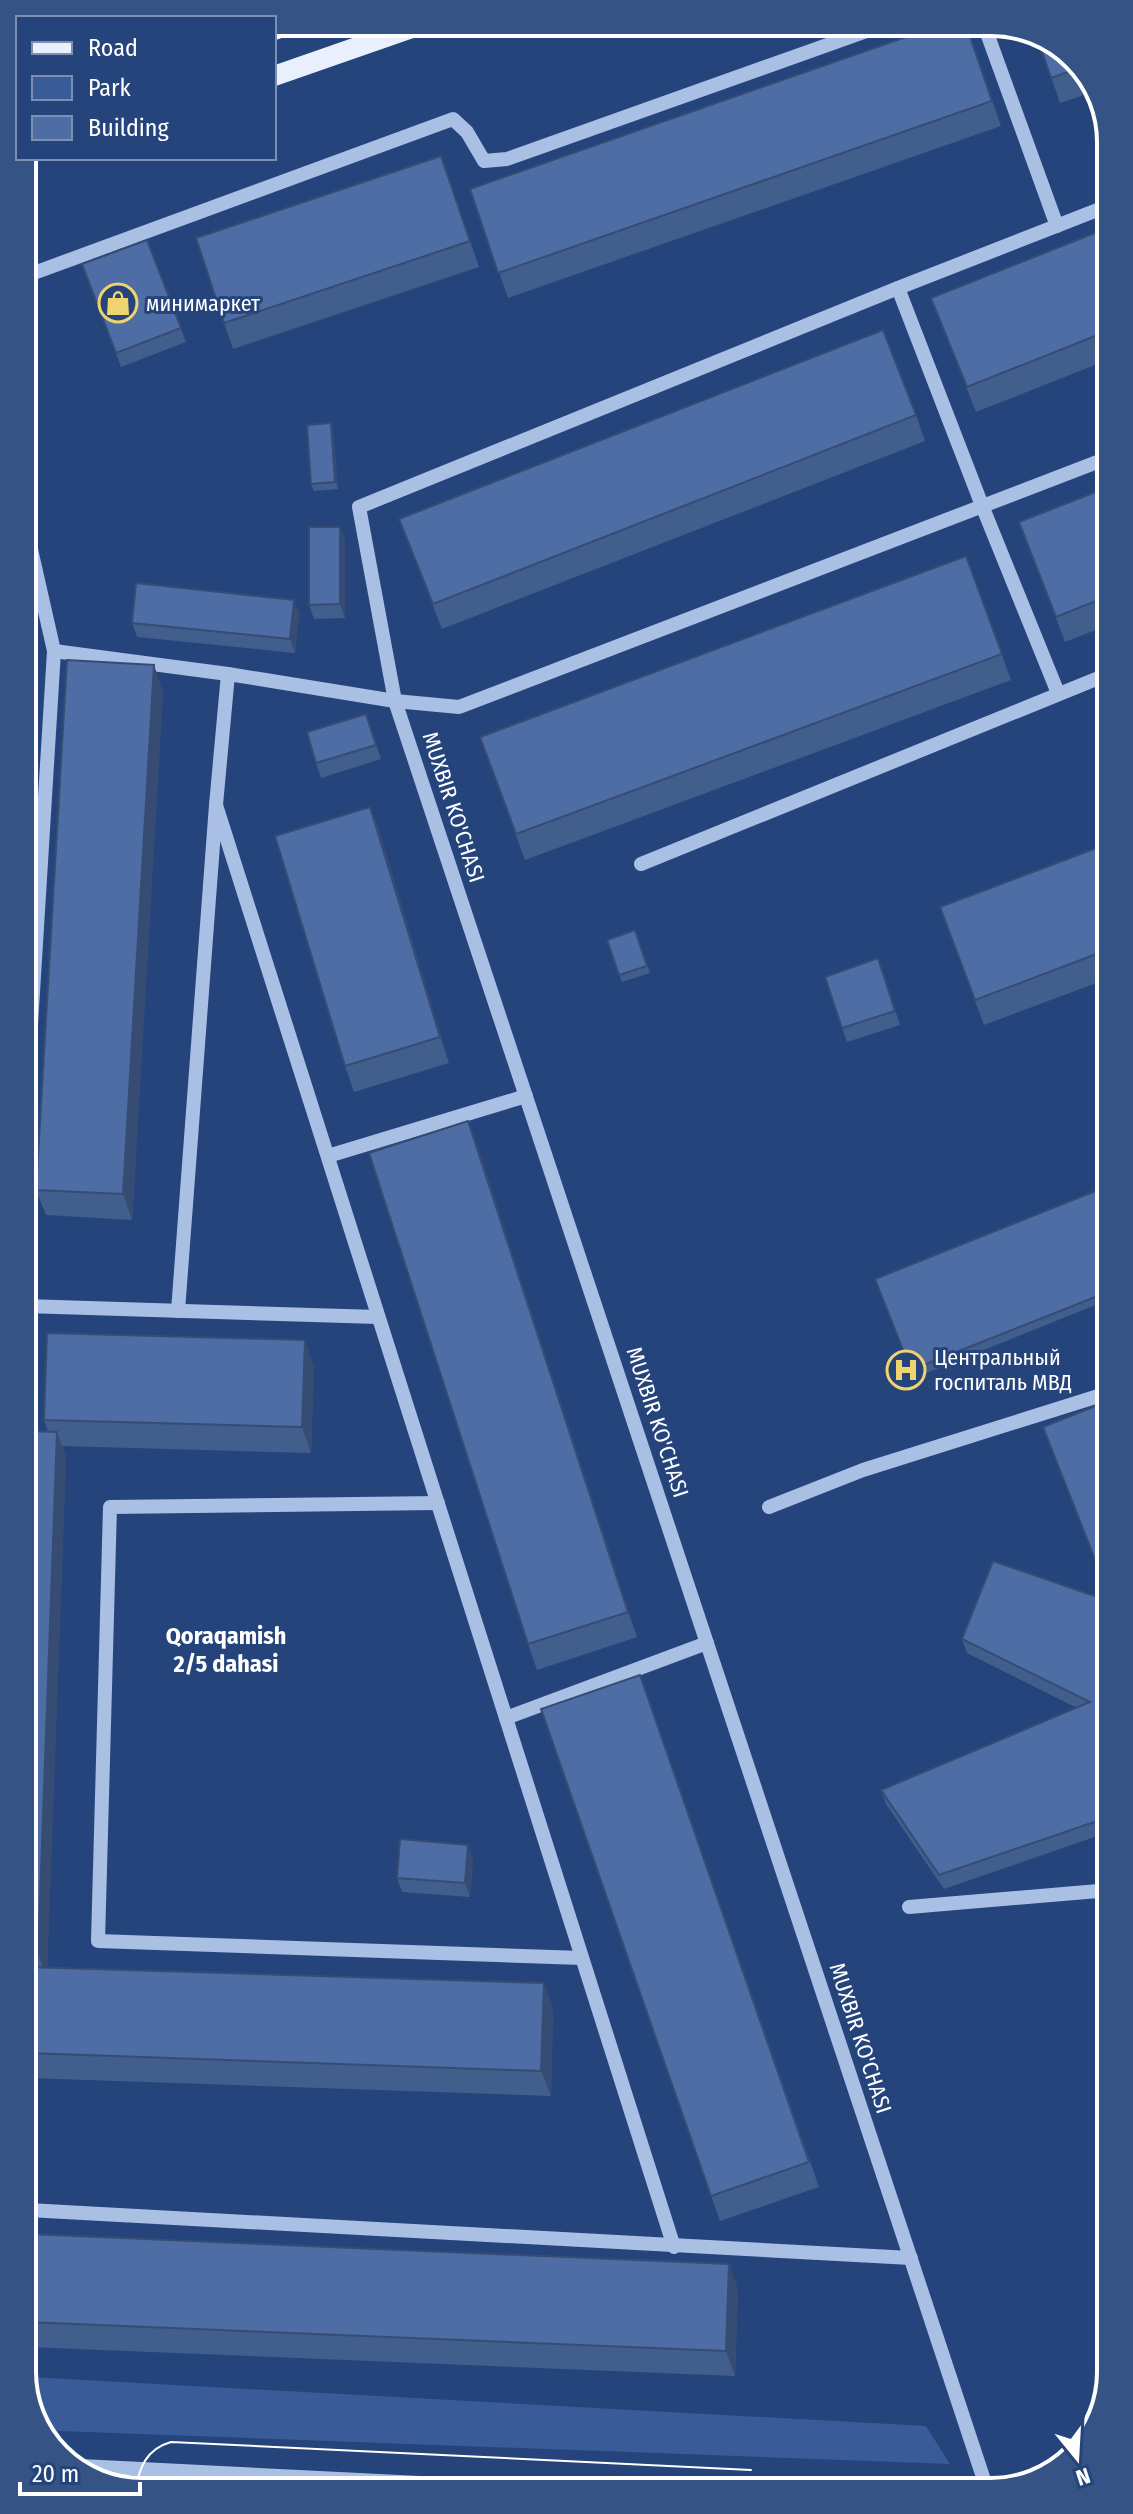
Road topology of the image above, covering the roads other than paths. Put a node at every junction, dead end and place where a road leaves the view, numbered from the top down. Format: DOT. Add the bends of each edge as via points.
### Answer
graph roads {
  1 [pos="389,36"];
  2 [pos="853,36"];
  3 [pos="988,36"];
  4 [pos="276,75"];
  5 [pos="1097,210"];
  6 [pos="1057,226"];
  7 [pos="36,272"];
  8 [pos="898,288"];
  9 [pos="1097,462"];
  10 [pos="983,508"];
  11 [pos="36,571"];
  12 [pos="54,651"];
  13 [pos="228,674"];
  14 [pos="1097,678"];
  15 [pos="1058,693"];
  16 [pos="395,701"];
  17 [pos="216,805"];
  18 [pos="641,864"];
  19 [pos="36,943"];
  20 [pos="526,1096"];
  21 [pos="328,1156"];
  22 [pos="36,1306"];
  23 [pos="178,1311"];
  24 [pos="378,1317"];
  25 [pos="1097,1396"];
  26 [pos="438,1503"];
  27 [pos="769,1507"];
  28 [pos="707,1643"];
  29 [pos="506,1718"];
  30 [pos="1097,1891"];
  31 [pos="909,1907"];
  32 [pos="582,1958"];
  33 [pos="36,2210"];
  34 [pos="674,2247"];
  35 [pos="911,2258"];
  36 [pos="95,2467"];
  37 [pos="280,2478"];
  38 [pos="983,2478"];
  1 -- 4 [label="main road"];
  2 -- 7 [label="street" via="507,159 484,161 453,119"];
  3 -- 6 [label="street"];
  5 -- 6 [label="street"];
  6 -- 8 [label="street"];
  8 -- 10 [label="street"];
  8 -- 16 [label="street, MUXBIR KO'CHASI" via="359,507"];
  9 -- 10 [label="street"];
  10 -- 15 [label="street"];
  10 -- 16 [label="street" via="459,707"];
  11 -- 12 [label="street"];
  12 -- 13 [label="street"];
  12 -- 19 [label="street"];
  13 -- 16 [label="street"];
  13 -- 17 [label="street"];
  14 -- 15 [label="street"];
  15 -- 18 [label="street"];
  16 -- 20 [label="street, MUXBIR KO'CHASI"];
  17 -- 21 [label="street"];
  17 -- 23 [label="street"];
  20 -- 21 [label="street"];
  20 -- 28 [label="street, MUXBIR KO'CHASI"];
  21 -- 24 [label="street"];
  22 -- 23 [label="street"];
  23 -- 24 [label="street"];
  24 -- 26 [label="street"];
  25 -- 27 [label="street" via="863,1470"];
  26 -- 29 [label="street"];
  26 -- 32 [label="street" via="110,1507 98,1941"];
  28 -- 29 [label="street"];
  28 -- 35 [label="street, MUXBIR KO'CHASI"];
  29 -- 32 [label="street"];
  30 -- 31 [label="street"];
  32 -- 34 [label="street"];
  33 -- 34 [label="street"];
  34 -- 35 [label="street"];
  35 -- 38 [label="street, MUXBIR KO'CHASI"];
  36 -- 37 [label="street"];
}
